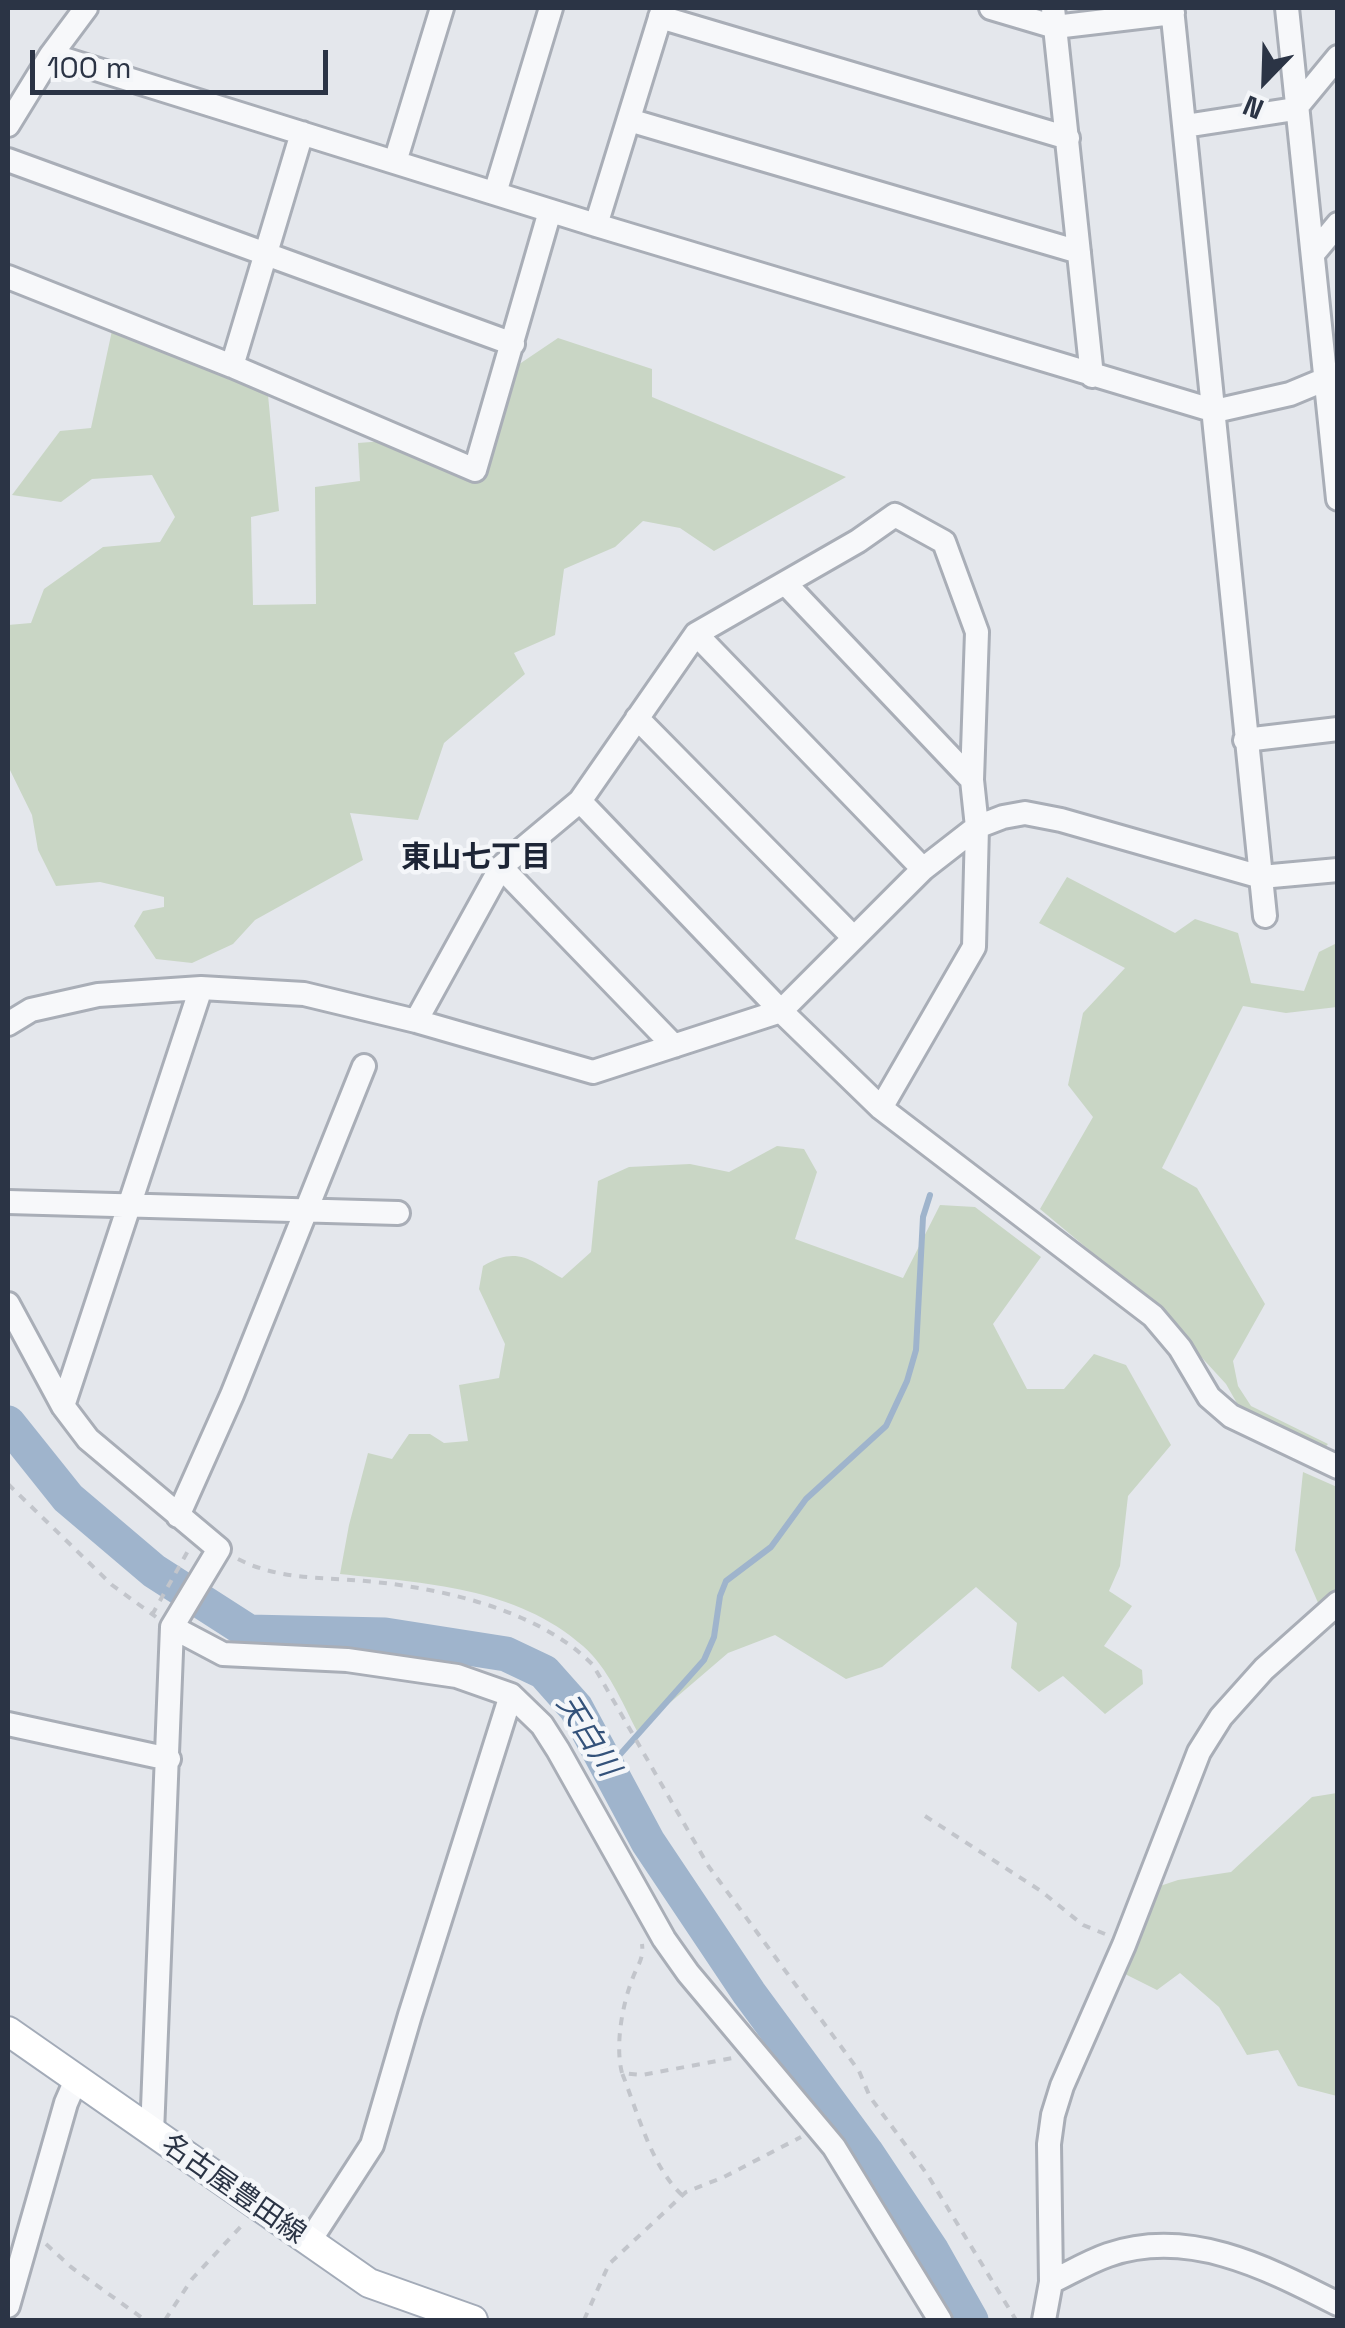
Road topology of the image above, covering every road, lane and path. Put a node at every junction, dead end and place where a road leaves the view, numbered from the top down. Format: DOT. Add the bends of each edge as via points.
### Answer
graph roads {
  1 [pos="86,8"];
  2 [pos="442,8"];
  3 [pos="551,8"];
  4 [pos="991,8"];
  5 [pos="1287,8"];
  6 [pos="1172,10"];
  7 [pos="662,12"];
  8 [pos="1054,17"];
  9 [pos="51,55"];
  10 [pos="1338,57"];
  11 [pos="1296,109"];
  12 [pos="629,120"];
  13 [pos="8,125"];
  14 [pos="1186,126"];
  15 [pos="302,133"];
  16 [pos="1068,138"];
  17 [pos="8,160"];
  18 [pos="395,162"];
  19 [pos="495,193"];
  20 [pos="550,210"];
  21 [pos="1338,224"];
  22 [pos="596,225"];
  23 [pos="1079,252"];
  24 [pos="264,254"];
  25 [pos="1313,254"];
  26 [pos="8,276"];
  27 [pos="513,344"];
  28 [pos="232,366"];
  29 [pos="1092,376"];
  30 [pos="1330,377"];
  31 [pos="1215,411"];
  32 [pos="1338,500"];
  33 [pos="785,584"];
  34 [pos="696,634"];
  35 [pos="637,718"];
  36 [pos="1338,729"];
  37 [pos="1245,740"];
  38 [pos="972,780"];
  39 [pos="580,801"];
  40 [pos="977,827"];
  41 [pos="501,868"];
  42 [pos="923,868"];
  43 [pos="1338,870"];
  44 [pos="1261,877"];
  45 [pos="1265,916"];
  46 [pos="853,937"];
  47 [pos="201,988"];
  48 [pos="782,1011"];
  49 [pos="416,1021"];
  50 [pos="8,1024"];
  51 [pos="674,1046"];
  52 [pos="364,1066"];
  53 [pos="880,1108"];
  54 [pos="8,1202"];
  55 [pos="131,1204"];
  56 [pos="309,1209"];
  57 [pos="398,1212"];
  58 [pos="8,1304"];
  59 [pos="63,1406"];
  60 [pos="1338,1467"];
  61 [pos="8,1484"];
  62 [pos="178,1516"];
  63 [pos="193,1543"];
  64 [pos="219,1549"];
  65 [pos="1338,1603"];
  66 [pos="162,1621"];
  67 [pos="511,1696"];
  68 [pos="8,1724"];
  69 [pos="169,1759"];
  70 [pos="926,1816"];
  71 [pos="646,1906"];
  72 [pos="1124,1945"];
  73 [pos="8,2031"];
  74 [pos="752,2049"];
  75 [pos="622,2074"];
  76 [pos="76,2080"];
  77 [pos="818,2127"];
  78 [pos="152,2133"];
  79 [pos="682,2196"];
  80 [pos="259,2208"];
  81 [pos="29,2232"];
  82 [pos="309,2242"];
  83 [pos="1051,2282"];
  84 [pos="1338,2304"];
  85 [pos="8,2306"];
  86 [pos="145,2320"];
  87 [pos="164,2320"];
  88 [pos="474,2320"];
  89 [pos="584,2320"];
  90 [pos="940,2320"];
  91 [pos="1016,2320"];
  92 [pos="1044,2320"];
  1 -- 9 [label="street"];
  2 -- 18 [label="street"];
  3 -- 19 [label="street"];
  4 -- 8 [label="street"];
  5 -- 11 [label="street"];
  6 -- 8 [label="street"];
  6 -- 14 [label="street"];
  7 -- 12 [label="street"];
  7 -- 16 [label="street"];
  8 -- 16 [label="street"];
  9 -- 13 [label="street"];
  9 -- 15 [label="street"];
  10 -- 11 [label="street"];
  11 -- 14 [label="street"];
  11 -- 25 [label="street"];
  12 -- 22 [label="street"];
  12 -- 23 [label="street"];
  14 -- 31 [label="street"];
  15 -- 18 [label="street"];
  15 -- 24 [label="street"];
  16 -- 23 [label="street"];
  17 -- 24 [label="street"];
  18 -- 19 [label="street"];
  19 -- 20 [label="street"];
  20 -- 22 [label="street"];
  20 -- 27 [label="street"];
  21 -- 25 [label="street"];
  22 -- 29 [label="street"];
  23 -- 29 [label="street"];
  24 -- 27 [label="street"];
  24 -- 28 [label="street"];
  25 -- 30 [label="street"];
  26 -- 28 [label="street"];
  27 -- 28 [label="street" via="475,470"];
  29 -- 31 [label="street"];
  30 -- 31 [label="street" via="1258,404"];
  30 -- 32 [label="street"];
  31 -- 37 [label="street"];
  33 -- 34 [label="street"];
  33 -- 38 [label="street"];
  33 -- 38 [label="street" via="895,515 944,542 977,632"];
  34 -- 35 [label="street"];
  34 -- 42 [label="street"];
  35 -- 39 [label="street"];
  35 -- 46 [label="street"];
  36 -- 37 [label="street"];
  37 -- 44 [label="street"];
  38 -- 40 [label="street"];
  39 -- 41 [label="street"];
  39 -- 48 [label="street"];
  40 -- 42 [label="street"];
  40 -- 44 [label="street" via="1026,812"];
  40 -- 53 [label="street" via="974,947"];
  41 -- 49 [label="street"];
  41 -- 51 [label="street"];
  42 -- 46 [label="street"];
  43 -- 44 [label="street"];
  44 -- 45 [label="street"];
  46 -- 48 [label="street"];
  47 -- 49 [label="street" via="304,994"];
  47 -- 50 [label="street" via="62,1001"];
  47 -- 55 [label="street"];
  48 -- 51 [label="street"];
  48 -- 53 [label="street"];
  49 -- 51 [label="street" via="593,1072"];
  52 -- 56 [label="street"];
  53 -- 60 [label="street" via="1152,1316 1208,1397 1231,1416"];
  54 -- 55 [label="street"];
  55 -- 56 [label="street"];
  55 -- 59 [label="street"];
  56 -- 57 [label="street"];
  56 -- 62 [label="street"];
  58 -- 59 [label="street"];
  59 -- 62 [label="street" via="88,1438"];
  61 -- 66 [label="path" via="112,1585"];
  62 -- 64 [label="street"];
  63 -- 66 [label="path"];
  64 -- 66 [label="street"];
  64 -- 91 [label="path" via="286,1576 425,1590 509,1612 580,1652 709,1868 859,2071"];
  65 -- 72 [label="street" via="1264,1669 1198,1752"];
  66 -- 67 [label="street" via="223,1654 413,1668"];
  66 -- 69 [label="street"];
  67 -- 71 [label="street" via="542,1725"];
  67 -- 82 [label="street" via="372,2145"];
  68 -- 69 [label="street"];
  69 -- 78 [label="street"];
  70 -- 72 [label="path" via="1083,1925"];
  71 -- 74 [label="street" via="688,1973"];
  71 -- 75 [label="path" via="644,1958 623,2010"];
  72 -- 83 [label="street" via="1053,2115"];
  73 -- 76 [label="main road, 名古屋豊田線"];
  74 -- 75 [label="path" via="738,2057"];
  74 -- 77 [label="street"];
  75 -- 79 [label="path" via="644,2131"];
  76 -- 78 [label="main road, 名古屋豊田線"];
  76 -- 81 [label="street"];
  77 -- 79 [label="path"];
  77 -- 90 [label="street"];
  78 -- 80 [label="main road, 名古屋豊田線"];
  79 -- 89 [label="path" via="609,2264"];
  80 -- 82 [label="main road, 名古屋豊田線"];
  80 -- 87 [label="path"];
  81 -- 85 [label="street"];
  81 -- 86 [label="path"];
  82 -- 88 [label="main road, 名古屋豊田線" via="369,2283"];
  83 -- 84 [label="street" via="1108,2255 1186,2247 1225,2252"];
  83 -- 92 [label="street"];
}
